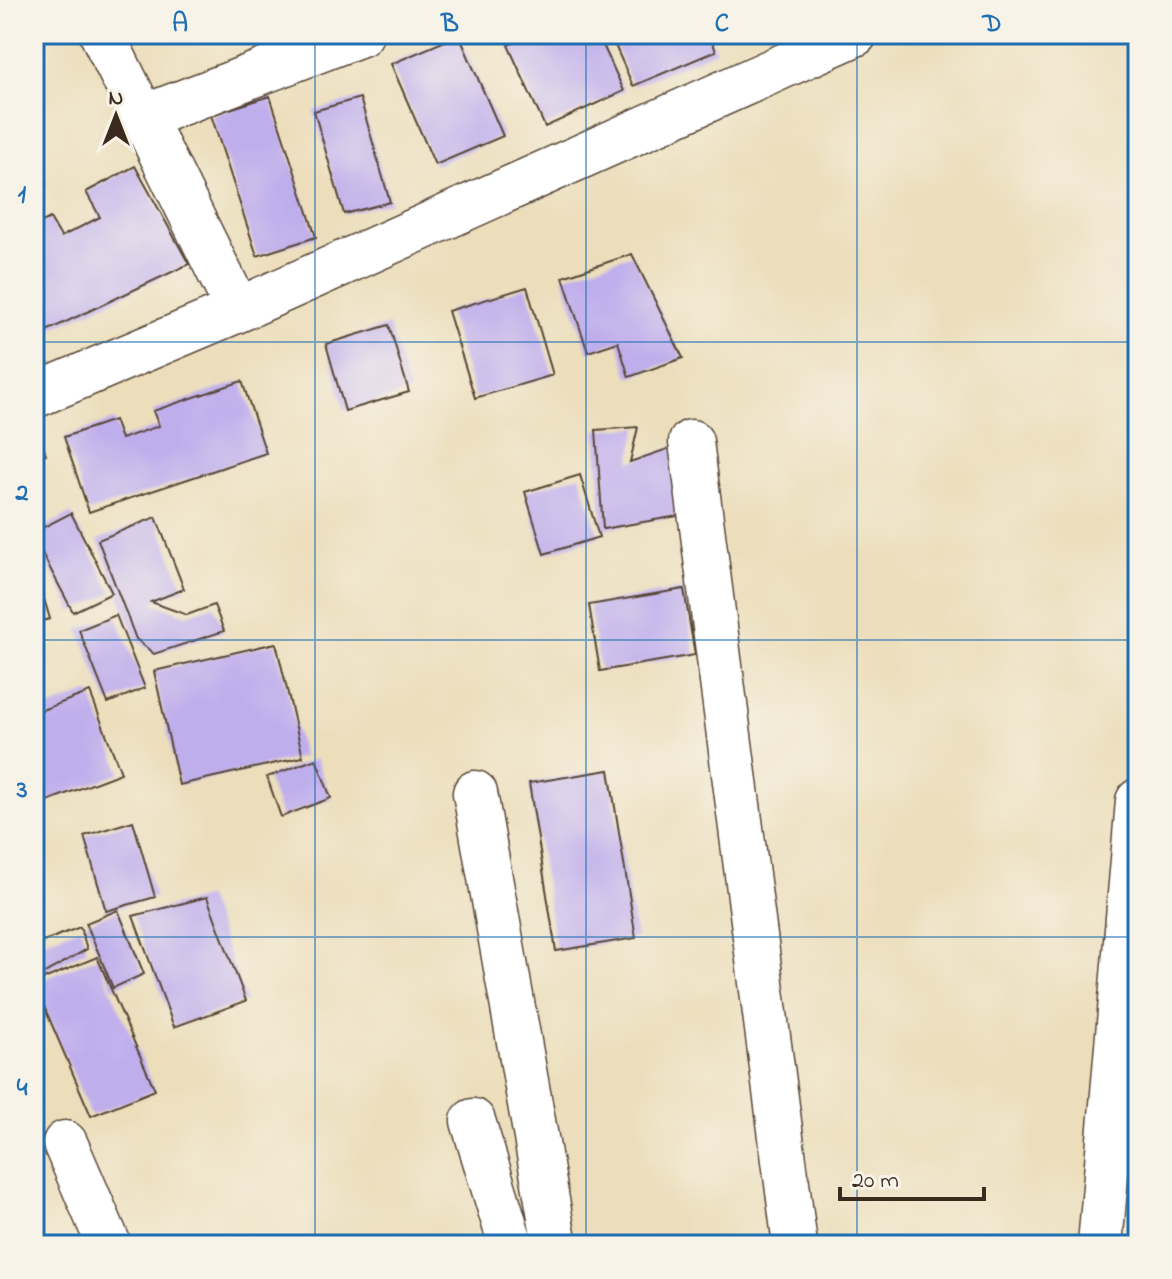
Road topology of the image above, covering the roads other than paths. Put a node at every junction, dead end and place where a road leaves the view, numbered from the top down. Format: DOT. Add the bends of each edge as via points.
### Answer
graph roads {
  1 [pos="102,34"];
  2 [pos="361,34"];
  3 [pos="855,34"];
  4 [pos="144,117"];
  5 [pos="238,310"];
  6 [pos="34,396"];
  7 [pos="691,442"];
  8 [pos="475,793"];
  9 [pos="1138,801"];
  10 [pos="473,1121"];
  11 [pos="65,1143"];
  12 [pos="109,1245"];
  13 [pos="511,1245"];
  14 [pos="555,1245"];
  15 [pos="795,1245"];
  16 [pos="1100,1245"];
  1 -- 4 [label="street"];
  2 -- 4 [label="street"];
  3 -- 5 [label="street"];
  4 -- 5 [label="street"];
  5 -- 6 [label="street"];
  7 -- 15 [label="street"];
  8 -- 14 [label="street"];
  9 -- 16 [label="street"];
  10 -- 13 [label="street"];
  11 -- 12 [label="street"];
}
